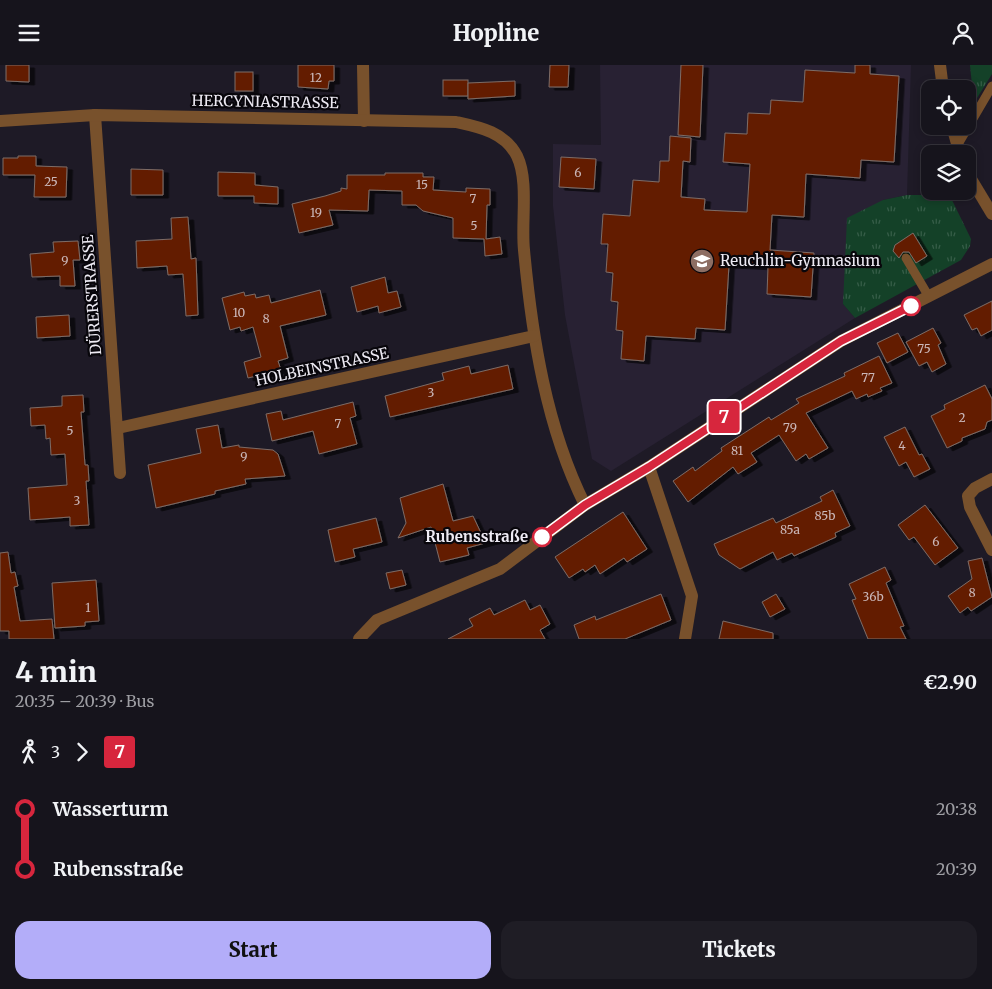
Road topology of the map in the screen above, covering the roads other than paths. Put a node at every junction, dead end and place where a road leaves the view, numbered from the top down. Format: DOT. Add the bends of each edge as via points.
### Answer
graph roads {
  1 [pos="363,65"];
  2 [pos="940,65"];
  3 [pos="942,80"];
  4 [pos="992,86"];
  5 [pos="95,115"];
  6 [pos="0,121"];
  7 [pos="364,121"];
  8 [pos="962,145"];
  9 [pos="976,187"];
  10 [pos="992,214"];
  11 [pos="906,258"];
  12 [pos="992,264"];
  13 [pos="929,297"];
  14 [pos="534,336"];
  15 [pos="118,428"];
  16 [pos="649,467"];
  17 [pos="120,473"];
  18 [pos="992,479"];
  19 [pos="585,505"];
  20 [pos="992,550"];
  21 [pos="683,638"];
  22 [pos="358,639"];
  1 -- 7 [label="street"];
  2 -- 3 [label="street"];
  4 -- 8 [label="lane"];
  5 -- 6 [label="street, HERCYNIASTRASSE"];
  5 -- 7 [label="street, HERCYNIASTRASSE"];
  5 -- 15 [label="street, DÜRERSTRASSE"];
  7 -- 14 [label="street, HERCYNIASTRASSE" via="456,122 497,134 509,145 517,156 522,174 523,248"];
  9 -- 10 [label="street"];
  11 -- 13 [label="lane"];
  12 -- 13 [label="street"];
  13 -- 16 [label="street" via="841,341"];
  14 -- 15 [label="street, HOLBEINSTRASSE"];
  14 -- 19 [label="street" via="555,429 569,473"];
  15 -- 17 [label="street, DÜRERSTRASSE"];
  16 -- 19 [label="street"];
  16 -- 21 [label="street" via="692,597"];
  18 -- 20 [label="street" via="968,496 970,507"];
  19 -- 22 [label="street" via="500,569 377,620"];
}
